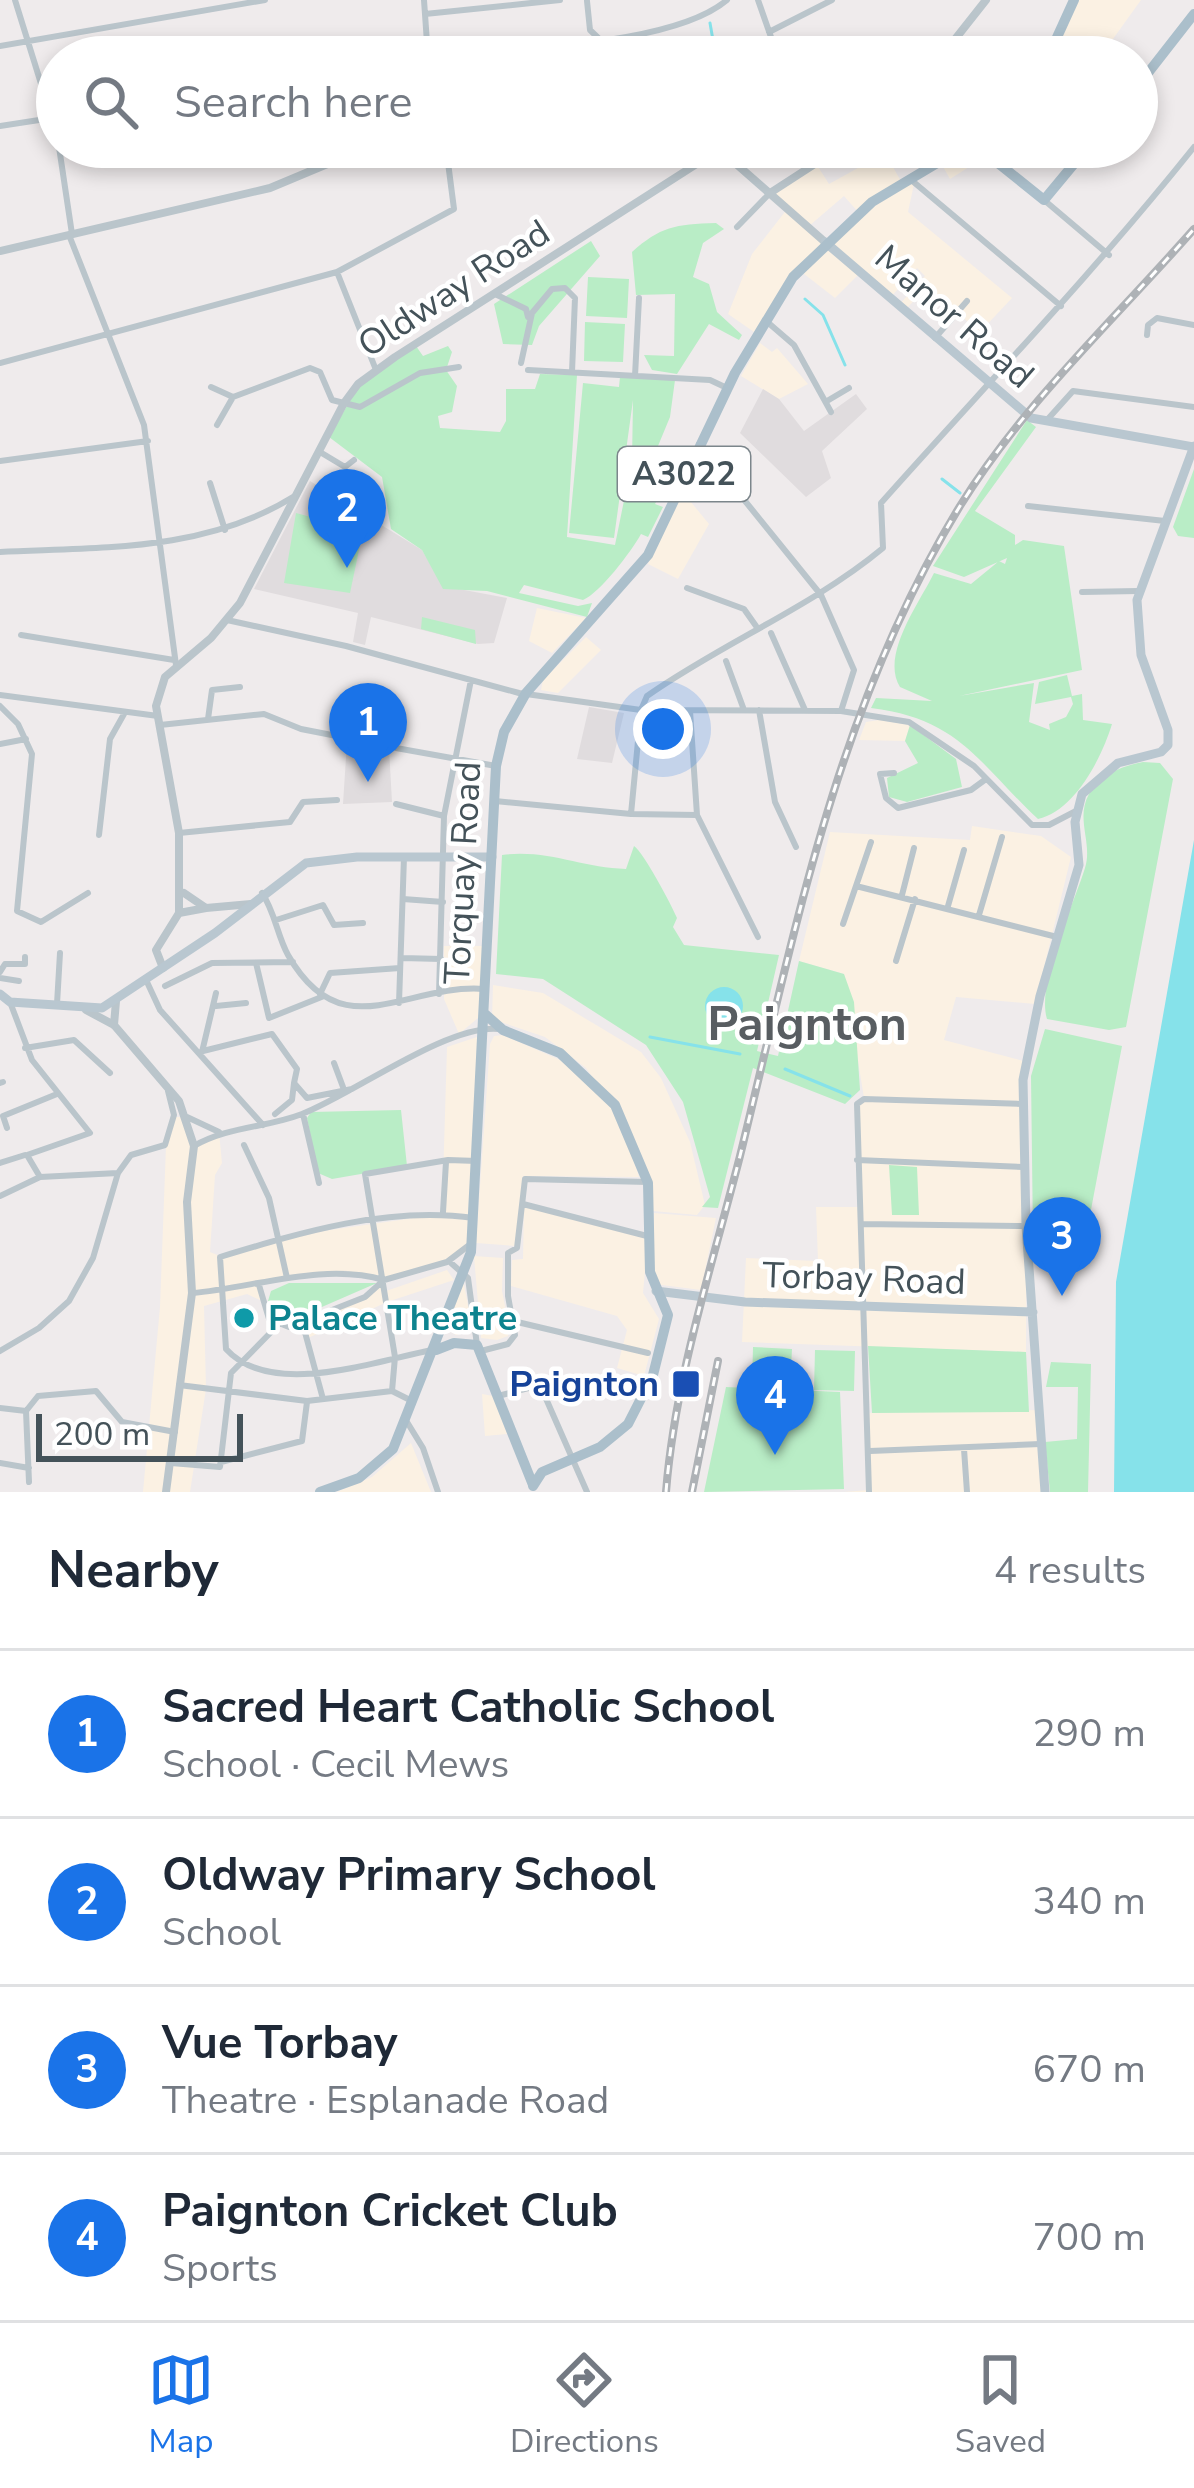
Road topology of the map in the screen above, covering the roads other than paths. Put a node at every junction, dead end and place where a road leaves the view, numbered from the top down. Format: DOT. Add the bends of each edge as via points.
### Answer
graph roads {
  1 [pos="15,0"];
  2 [pos="266,0"];
  3 [pos="424,0"];
  4 [pos="560,0"];
  5 [pos="587,0"];
  6 [pos="727,0"];
  7 [pos="758,0"];
  8 [pos="986,0"];
  9 [pos="1075,0"];
  10 [pos="826,2"];
  11 [pos="425,14"];
  12 [pos="1194,14"];
  13 [pos="769,32"];
  14 [pos="49,36"];
  15 [pos="427,36"];
  16 [pos="594,36"];
  17 [pos="612,36"];
  18 [pos="770,36"];
  19 [pos="958,36"];
  20 [pos="1058,36"];
  21 [pos="36,38"];
  22 [pos="25,40"];
  23 [pos="0,46"];
  24 [pos="1158,60"];
  25 [pos="36,70"];
  26 [pos="36,122"];
  27 [pos="0,126"];
  28 [pos="1194,147"];
  29 [pos="62,168"];
  30 [pos="317,168"];
  31 [pos="449,168"];
  32 [pos="688,168"];
  33 [pos="742,168"];
  34 [pos="809,168"];
  35 [pos="929,168"];
  36 [pos="1007,168"];
  37 [pos="1071,168"];
  38 [pos="910,179"];
  39 [pos="770,193"];
  40 [pos="1044,200"];
  41 [pos="737,227"];
  42 [pos="70,235"];
  43 [pos="825,242"];
  44 [pos="0,251"];
  45 [pos="1108,255"];
  46 [pos="338,272"];
  47 [pos="495,294"];
  48 [pos="639,298"];
  49 [pos="967,302"];
  50 [pos="1060,306"];
  51 [pos="765,320"];
  52 [pos="530,321"];
  53 [pos="1194,325"];
  54 [pos="1147,335"];
  55 [pos="108,338"];
  56 [pos="935,338"];
  57 [pos="0,363"];
  58 [pos="521,363"];
  59 [pos="460,367"];
  60 [pos="376,370"];
  61 [pos="528,370"];
  62 [pos="572,372"];
  63 [pos="634,376"];
  64 [pos="987,382"];
  65 [pos="212,387"];
  66 [pos="728,388"];
  67 [pos="849,388"];
  68 [pos="232,397"];
  69 [pos="827,401"];
  70 [pos="344,403"];
  71 [pos="1194,406"];
  72 [pos="831,412"];
  73 [pos="1045,423"];
  74 [pos="217,425"];
  75 [pos="148,441"];
  76 [pos="699,444"];
  77 [pos="1194,447"];
  78 [pos="320,452"];
  79 [pos="353,460"];
  80 [pos="0,461"];
  81 [pos="211,483"];
  82 [pos="298,494"];
  83 [pos="1028,506"];
  84 [pos="1168,522"];
  85 [pos="225,530"];
  86 [pos="162,543"];
  87 [pos="0,552"];
  88 [pos="687,588"];
  89 [pos="1138,591"];
  90 [pos="1082,592"];
  91 [pos="820,595"];
  92 [pos="227,620"];
  93 [pos="756,626"];
  94 [pos="771,633"];
  95 [pos="21,635"];
  96 [pos="726,661"];
  97 [pos="175,663"];
  98 [pos="471,680"];
  99 [pos="240,687"];
  100 [pos="526,693"];
  101 [pos="0,695"];
  102 [pos="0,706"];
  103 [pos="641,710"];
  104 [pos="744,710"];
  105 [pos="759,710"];
  106 [pos="805,710"];
  107 [pos="690,711"];
  108 [pos="844,712"];
  109 [pos="124,714"];
  110 [pos="208,719"];
  111 [pos="159,720"];
  112 [pos="26,739"];
  113 [pos="0,743"];
  114 [pos="452,758"];
  115 [pos="496,766"];
  116 [pos="894,772"];
  117 [pos="986,778"];
  118 [pos="337,800"];
  119 [pos="497,801"];
  120 [pos="396,804"];
  121 [pos="1076,811"];
  122 [pos="632,814"];
  123 [pos="697,815"];
  124 [pos="443,816"];
  125 [pos="179,832"];
  126 [pos="99,835"];
  127 [pos="1002,837"];
  128 [pos="871,842"];
  129 [pos="796,847"];
  130 [pos="914,848"];
  131 [pos="964,850"];
  132 [pos="404,857"];
  133 [pos="492,857"];
  134 [pos="444,860"];
  135 [pos="860,887"];
  136 [pos="183,891"];
  137 [pos="88,892"];
  138 [pos="262,893"];
  139 [pos="902,895"];
  140 [pos="403,899"];
  141 [pos="915,899"];
  142 [pos="443,902"];
  143 [pos="250,904"];
  144 [pos="948,906"];
  145 [pos="206,908"];
  146 [pos="179,913"];
  147 [pos="979,915"];
  148 [pos="276,920"];
  149 [pos="363,923"];
  150 [pos="843,923"];
  151 [pos="758,937"];
  152 [pos="1057,937"];
  153 [pos="60,953"];
  154 [pos="25,957"];
  155 [pos="401,958"];
  156 [pos="441,959"];
  157 [pos="896,961"];
  158 [pos="293,962"];
  159 [pos="2,963"];
  160 [pos="256,963"];
  161 [pos="400,968"];
  162 [pos="0,975"];
  163 [pos="167,978"];
  164 [pos="19,981"];
  165 [pos="147,982"];
  166 [pos="487,989"];
  167 [pos="216,993"];
  168 [pos="439,994"];
  169 [pos="322,995"];
  170 [pos="3,1001"];
  171 [pos="116,1001"];
  172 [pos="246,1004"];
  173 [pos="399,1004"];
  174 [pos="57,1006"];
  175 [pos="216,1006"];
  176 [pos="86,1010"];
  177 [pos="484,1021"];
  178 [pos="115,1025"];
  179 [pos="503,1030"];
  180 [pos="26,1048"];
  181 [pos="485,1048"];
  182 [pos="202,1052"];
  183 [pos="334,1063"];
  184 [pos="110,1073"];
  185 [pos="294,1083"];
  186 [pos="344,1088"];
  187 [pos="354,1089"];
  188 [pos="168,1090"];
  189 [pos="57,1094"];
  190 [pos="1022,1104"];
  191 [pos="275,1114"];
  192 [pos="303,1114"];
  193 [pos="2,1116"];
  194 [pos="187,1117"];
  195 [pos="263,1125"];
  196 [pos="7,1128"];
  197 [pos="219,1132"];
  198 [pos="244,1145"];
  199 [pos="194,1146"];
  200 [pos="27,1155"];
  201 [pos="856,1160"];
  202 [pos="477,1161"];
  203 [pos="446,1162"];
  204 [pos="0,1163"];
  205 [pos="1024,1167"];
  206 [pos="118,1173"];
  207 [pos="40,1177"];
  208 [pos="319,1183"];
  209 [pos="648,1183"];
  210 [pos="0,1196"];
  211 [pos="523,1204"];
  212 [pos="442,1214"];
  213 [pos="473,1218"];
  214 [pos="376,1220"];
  215 [pos="861,1223"];
  216 [pos="1026,1226"];
  217 [pos="281,1237"];
  218 [pos="472,1238"];
  219 [pos="652,1238"];
  220 [pos="447,1262"];
  221 [pos="467,1265"];
  222 [pos="287,1278"];
  223 [pos="384,1280"];
  224 [pos="259,1285"];
  225 [pos="656,1291"];
  226 [pos="223,1292"];
  227 [pos="191,1293"];
  228 [pos="693,1294"];
  229 [pos="862,1306"];
  230 [pos="1033,1312"];
  231 [pos="668,1315"];
  232 [pos="513,1321"];
  233 [pos="303,1324"];
  234 [pos="277,1326"];
  235 [pos="443,1329"];
  236 [pos="454,1342"];
  237 [pos="479,1348"];
  238 [pos="436,1350"];
  239 [pos="0,1352"];
  240 [pos="648,1353"];
  241 [pos="395,1357"];
  242 [pos="239,1363"];
  243 [pos="320,1374"];
  244 [pos="179,1385"];
  245 [pos="228,1391"];
  246 [pos="392,1391"];
  247 [pos="498,1396"];
  248 [pos="323,1399"];
  249 [pos="307,1401"];
  250 [pos="415,1402"];
  251 [pos="0,1408"];
  252 [pos="26,1411"];
  253 [pos="407,1422"];
  254 [pos="175,1432"];
  255 [pos="1040,1444"];
  256 [pos="964,1449"];
  257 [pos="869,1451"];
  258 [pos="572,1460"];
  259 [pos="221,1462"];
  260 [pos="0,1463"];
  261 [pos="171,1463"];
  262 [pos="29,1468"];
  263 [pos="533,1478"];
  264 [pos="29,1482"];
  265 [pos="166,1492"];
  266 [pos="320,1492"];
  267 [pos="438,1492"];
  268 [pos="587,1492"];
  269 [pos="869,1492"];
  270 [pos="968,1492"];
  271 [pos="1045,1492"];
  1 -- 22 [label="street"];
  2 -- 14 [label="street"];
  3 -- 11 [label="street"];
  4 -- 11 [label="street"];
  5 -- 16 [label="street"];
  6 -- 17 [label="street" via="689,22"];
  7 -- 13 [label="street"];
  8 -- 19 [label="street"];
  9 -- 20 [label="main road"];
  10 -- 13 [label="street"];
  11 -- 15 [label="street"];
  12 -- 24 [label="main road"];
  13 -- 18 [label="street"];
  21 -- 22 [label="street"];
  22 -- 23 [label="street"];
  22 -- 25 [label="street"];
  26 -- 27 [label="street"];
  28 -- 45 [label="street"];
  29 -- 42 [label="street"];
  30 -- 42 [label="street" via="270,188"];
  31 -- 46 [label="street" via="454,209"];
  32 -- 47 [label="street, Oldway Road"];
  33 -- 39 [label="street"];
  34 -- 39 [label="street"];
  35 -- 38 [label="main road, Torquay Road / A3022"];
  36 -- 40 [label="main road"];
  37 -- 40 [label="main road"];
  38 -- 43 [label="main road, Torquay Road / A3022"];
  38 -- 50 [label="street"];
  39 -- 41 [label="street"];
  39 -- 43 [label="street"];
  40 -- 45 [label="street"];
  42 -- 44 [label="street"];
  42 -- 55 [label="street"];
  43 -- 51 [label="main road, Torquay Road / A3022"];
  43 -- 56 [label="main road, Manor Road"];
  45 -- 50 [label="street"];
  46 -- 55 [label="street"];
  46 -- 60 [label="street"];
  47 -- 52 [label="street" via="526,309"];
  47 -- 60 [label="street, Oldway Road"];
  48 -- 63 [label="street"];
  49 -- 56 [label="street"];
  50 -- 64 [label="street"];
  51 -- 66 [label="main road, Torquay Road / A3022"];
  51 -- 69 [label="street" via="794,345"];
  52 -- 58 [label="street"];
  52 -- 62 [label="street" via="552,289 574,293"];
  53 -- 54 [label="street" via="1157,318"];
  55 -- 57 [label="street"];
  55 -- 75 [label="street"];
  56 -- 64 [label="main road, Manor Road"];
  59 -- 70 [label="street" via="420,373 360,407"];
  60 -- 70 [label="street, Oldway Road"];
  61 -- 62 [label="street"];
  62 -- 63 [label="street"];
  63 -- 66 [label="street"];
  64 -- 73 [label="main road, Manor Road"];
  64 -- 91 [label="street" via="881,503 886,540"];
  65 -- 68 [label="street"];
  66 -- 76 [label="main road, Torquay Road / A3022"];
  67 -- 69 [label="street"];
  68 -- 70 [label="street" via="314,368 332,400"];
  68 -- 74 [label="street"];
  69 -- 72 [label="street"];
  70 -- 78 [label="street, Oldway Road"];
  71 -- 73 [label="street" via="1073,391"];
  73 -- 77 [label="main road, Manor Road"];
  75 -- 80 [label="street"];
  75 -- 86 [label="street"];
  76 -- 91 [label="street"];
  76 -- 100 [label="main road, Torquay Road / A3022" via="648,555"];
  77 -- 84 [label="main road"];
  78 -- 79 [label="street" via="345,467"];
  78 -- 82 [label="street, Oldway Road"];
  81 -- 85 [label="street"];
  82 -- 85 [label="street"];
  82 -- 92 [label="street, Oldway Road"];
  83 -- 84 [label="street"];
  84 -- 89 [label="main road"];
  85 -- 86 [label="street"];
  86 -- 87 [label="street"];
  86 -- 97 [label="street"];
  88 -- 93 [label="street" via="744,609"];
  89 -- 90 [label="street"];
  89 -- 121 [label="main road" via="1141,655 1169,736 1162,752 1109,768 1085,789"];
  91 -- 93 [label="street"];
  91 -- 108 [label="street" via="854,670"];
  92 -- 97 [label="street, Oldway Road"];
  92 -- 98 [label="street"];
  93 -- 103 [label="street" via="647,696"];
  94 -- 106 [label="street"];
  95 -- 97 [label="street"];
  96 -- 104 [label="street"];
  97 -- 111 [label="street" via="160,686"];
  98 -- 100 [label="street"];
  98 -- 114 [label="street"];
  99 -- 110 [label="street" via="212,690"];
  100 -- 103 [label="street"];
  100 -- 115 [label="main road, Torquay Road / A3022"];
  101 -- 109 [label="street"];
  102 -- 112 [label="street"];
  103 -- 107 [label="street"];
  103 -- 122 [label="street"];
  104 -- 105 [label="street"];
  104 -- 107 [label="street"];
  105 -- 106 [label="street"];
  105 -- 129 [label="street" via="775,802"];
  106 -- 108 [label="street"];
  107 -- 123 [label="street"];
  108 -- 117 [label="street" via="926,729"];
  109 -- 111 [label="street"];
  109 -- 126 [label="street" via="110,739"];
  110 -- 111 [label="street"];
  110 -- 114 [label="street" via="270,715 301,729"];
  111 -- 125 [label="street"];
  112 -- 113 [label="street"];
  112 -- 137 [label="street" via="31,780 17,911 41,922"];
  114 -- 115 [label="street"];
  114 -- 124 [label="street"];
  115 -- 119 [label="main road, Torquay Road / A3022"];
  116 -- 117 [label="street" via="877,774 898,808 971,790"];
  117 -- 121 [label="street" via="1032,825"];
  118 -- 125 [label="street" via="303,802 292,820 273,827"];
  119 -- 122 [label="street"];
  119 -- 133 [label="main road, Torquay Road / A3022"];
  120 -- 124 [label="street"];
  121 -- 152 [label="main road" via="1079,865"];
  122 -- 123 [label="street"];
  123 -- 151 [label="street"];
  124 -- 134 [label="street"];
  125 -- 136 [label="street"];
  127 -- 147 [label="street"];
  128 -- 135 [label="street"];
  130 -- 139 [label="street"];
  131 -- 144 [label="street"];
  132 -- 134 [label="main road"];
  132 -- 138 [label="main road" via="306,863"];
  132 -- 140 [label="street"];
  133 -- 134 [label="main road"];
  133 -- 166 [label="main road, Torquay Road / A3022"];
  134 -- 142 [label="street"];
  135 -- 139 [label="street"];
  135 -- 150 [label="street"];
  136 -- 145 [label="street"];
  136 -- 146 [label="street"];
  138 -- 143 [label="main road"];
  138 -- 148 [label="street"];
  139 -- 141 [label="street"];
  140 -- 142 [label="street"];
  140 -- 155 [label="street"];
  141 -- 144 [label="street"];
  141 -- 157 [label="street"];
  142 -- 156 [label="street"];
  143 -- 145 [label="street"];
  143 -- 163 [label="main road"];
  144 -- 147 [label="street"];
  145 -- 146 [label="street"];
  146 -- 163 [label="street" via="156,950"];
  147 -- 152 [label="street"];
  148 -- 149 [label="street" via="323,905 334,925"];
  148 -- 158 [label="street"];
  152 -- 190 [label="main road"];
  153 -- 174 [label="street"];
  154 -- 159 [label="street" via="23,964"];
  155 -- 156 [label="street"];
  155 -- 161 [label="street"];
  156 -- 168 [label="street"];
  158 -- 160 [label="street"];
  158 -- 169 [label="street"];
  159 -- 162 [label="street"];
  160 -- 163 [label="street" via="212,963"];
  160 -- 169 [label="street" via="269,1018"];
  161 -- 169 [label="street" via="330,974"];
  161 -- 173 [label="street"];
  162 -- 164 [label="street"];
  163 -- 165 [label="main road"];
  165 -- 171 [label="main road"];
  165 -- 182 [label="street" via="160,1010"];
  166 -- 168 [label="street"];
  166 -- 177 [label="main road, Torquay Road / A3022"];
  167 -- 175 [label="street"];
  168 -- 173 [label="street"];
  169 -- 173 [label="street" via="349,1006"];
  170 -- 174 [label="main road"];
  170 -- 180 [label="street"];
  171 -- 176 [label="main road"];
  171 -- 178 [label="street"];
  172 -- 175 [label="street"];
  174 -- 176 [label="main road"];
  175 -- 182 [label="street"];
  176 -- 178 [label="street"];
  177 -- 179 [label="main road"];
  177 -- 181 [label="main road, Torquay Road / A3022"];
  177 -- 187 [label="street"];
  178 -- 188 [label="street"];
  179 -- 181 [label="main road, Torquay Road"];
  179 -- 209 [label="main road" via="542,1042 595,1082 631,1132"];
  180 -- 184 [label="street" via="74,1040"];
  180 -- 189 [label="street"];
  181 -- 202 [label="main road, Torquay Road"];
  182 -- 185 [label="street" via="272,1034 297,1069"];
  182 -- 195 [label="street"];
  183 -- 186 [label="street"];
  185 -- 186 [label="street" via="307,1098"];
  185 -- 191 [label="street" via="292,1100"];
  186 -- 187 [label="street"];
  187 -- 192 [label="street"];
  188 -- 194 [label="street"];
  188 -- 206 [label="street" via="174,1115 165,1145 135,1154"];
  189 -- 193 [label="street"];
  189 -- 200 [label="street" via="89,1133"];
  190 -- 201 [label="street" via="864,1099 855,1112"];
  190 -- 205 [label="main road"];
  192 -- 195 [label="street"];
  192 -- 208 [label="street"];
  193 -- 196 [label="street"];
  194 -- 197 [label="street"];
  194 -- 199 [label="street"];
  195 -- 197 [label="street"];
  197 -- 199 [label="street"];
  198 -- 217 [label="street"];
  199 -- 227 [label="street"];
  200 -- 204 [label="street"];
  200 -- 207 [label="street"];
  201 -- 205 [label="street"];
  201 -- 215 [label="street"];
  202 -- 203 [label="street"];
  202 -- 213 [label="main road, Torquay Road"];
  203 -- 212 [label="street"];
  203 -- 214 [label="street" via="365,1174"];
  205 -- 216 [label="main road"];
  206 -- 207 [label="street"];
  206 -- 239 [label="street" via="81,1282 39,1328"];
  207 -- 210 [label="street"];
  209 -- 211 [label="street" via="526,1179"];
  209 -- 219 [label="main road"];
  211 -- 219 [label="street"];
  211 -- 232 [label="street" via="517,1248 508,1253"];
  212 -- 213 [label="street"];
  212 -- 214 [label="street"];
  213 -- 218 [label="main road, Torquay Road"];
  214 -- 217 [label="street"];
  214 -- 223 [label="street"];
  215 -- 216 [label="street"];
  215 -- 229 [label="street"];
  216 -- 230 [label="main road"];
  217 -- 222 [label="street"];
  217 -- 226 [label="street" via="220,1257"];
  218 -- 220 [label="street"];
  218 -- 221 [label="main road, Torquay Road"];
  219 -- 225 [label="main road"];
  220 -- 221 [label="street"];
  220 -- 223 [label="street"];
  221 -- 235 [label="main road, Torquay Road"];
  221 -- 237 [label="street"];
  222 -- 223 [label="street"];
  222 -- 224 [label="street"];
  223 -- 233 [label="street"];
  223 -- 241 [label="street"];
  224 -- 226 [label="street"];
  224 -- 234 [label="street" via="263,1310"];
  225 -- 228 [label="main road, Torbay Road"];
  225 -- 231 [label="main road"];
  226 -- 227 [label="street"];
  226 -- 242 [label="street" via="226,1349"];
  227 -- 244 [label="street"];
  228 -- 229 [label="main road, Torbay Road"];
  228 -- 231 [label="main road"];
  229 -- 230 [label="main road, Torbay Road"];
  229 -- 257 [label="street"];
  230 -- 255 [label="main road"];
  231 -- 258 [label="main road" via="640,1408 612,1439"];
  232 -- 237 [label="street" via="513,1341"];
  232 -- 240 [label="street"];
  233 -- 234 [label="street"];
  233 -- 243 [label="street"];
  234 -- 242 [label="street"];
  235 -- 236 [label="main road"];
  235 -- 238 [label="main road, Torquay Road"];
  236 -- 237 [label="main road"];
  236 -- 238 [label="main road"];
  237 -- 247 [label="main road"];
  238 -- 241 [label="street"];
  238 -- 250 [label="main road, Torquay Road"];
  241 -- 243 [label="street"];
  241 -- 246 [label="street"];
  242 -- 243 [label="street"];
  242 -- 245 [label="street"];
  243 -- 248 [label="street"];
  244 -- 245 [label="street"];
  244 -- 254 [label="street"];
  245 -- 249 [label="street"];
  245 -- 259 [label="street"];
  246 -- 248 [label="street"];
  246 -- 250 [label="street"];
  247 -- 258 [label="street" via="540,1385"];
  247 -- 263 [label="main road"];
  248 -- 249 [label="street"];
  249 -- 259 [label="street" via="302,1441"];
  250 -- 253 [label="main road, Torquay Road"];
  251 -- 252 [label="street"];
  252 -- 254 [label="street" via="38,1396 96,1391 122,1423"];
  252 -- 262 [label="street"];
  253 -- 266 [label="main road, Torquay Road" via="378,1466"];
  253 -- 267 [label="street"];
  254 -- 261 [label="street"];
  255 -- 256 [label="street"];
  255 -- 271 [label="main road"];
  256 -- 257 [label="street"];
  256 -- 270 [label="street"];
  257 -- 269 [label="street"];
  258 -- 263 [label="main road"];
  258 -- 268 [label="street"];
  259 -- 261 [label="street"];
  260 -- 262 [label="street"];
  261 -- 265 [label="street"];
  262 -- 264 [label="street"];
}
